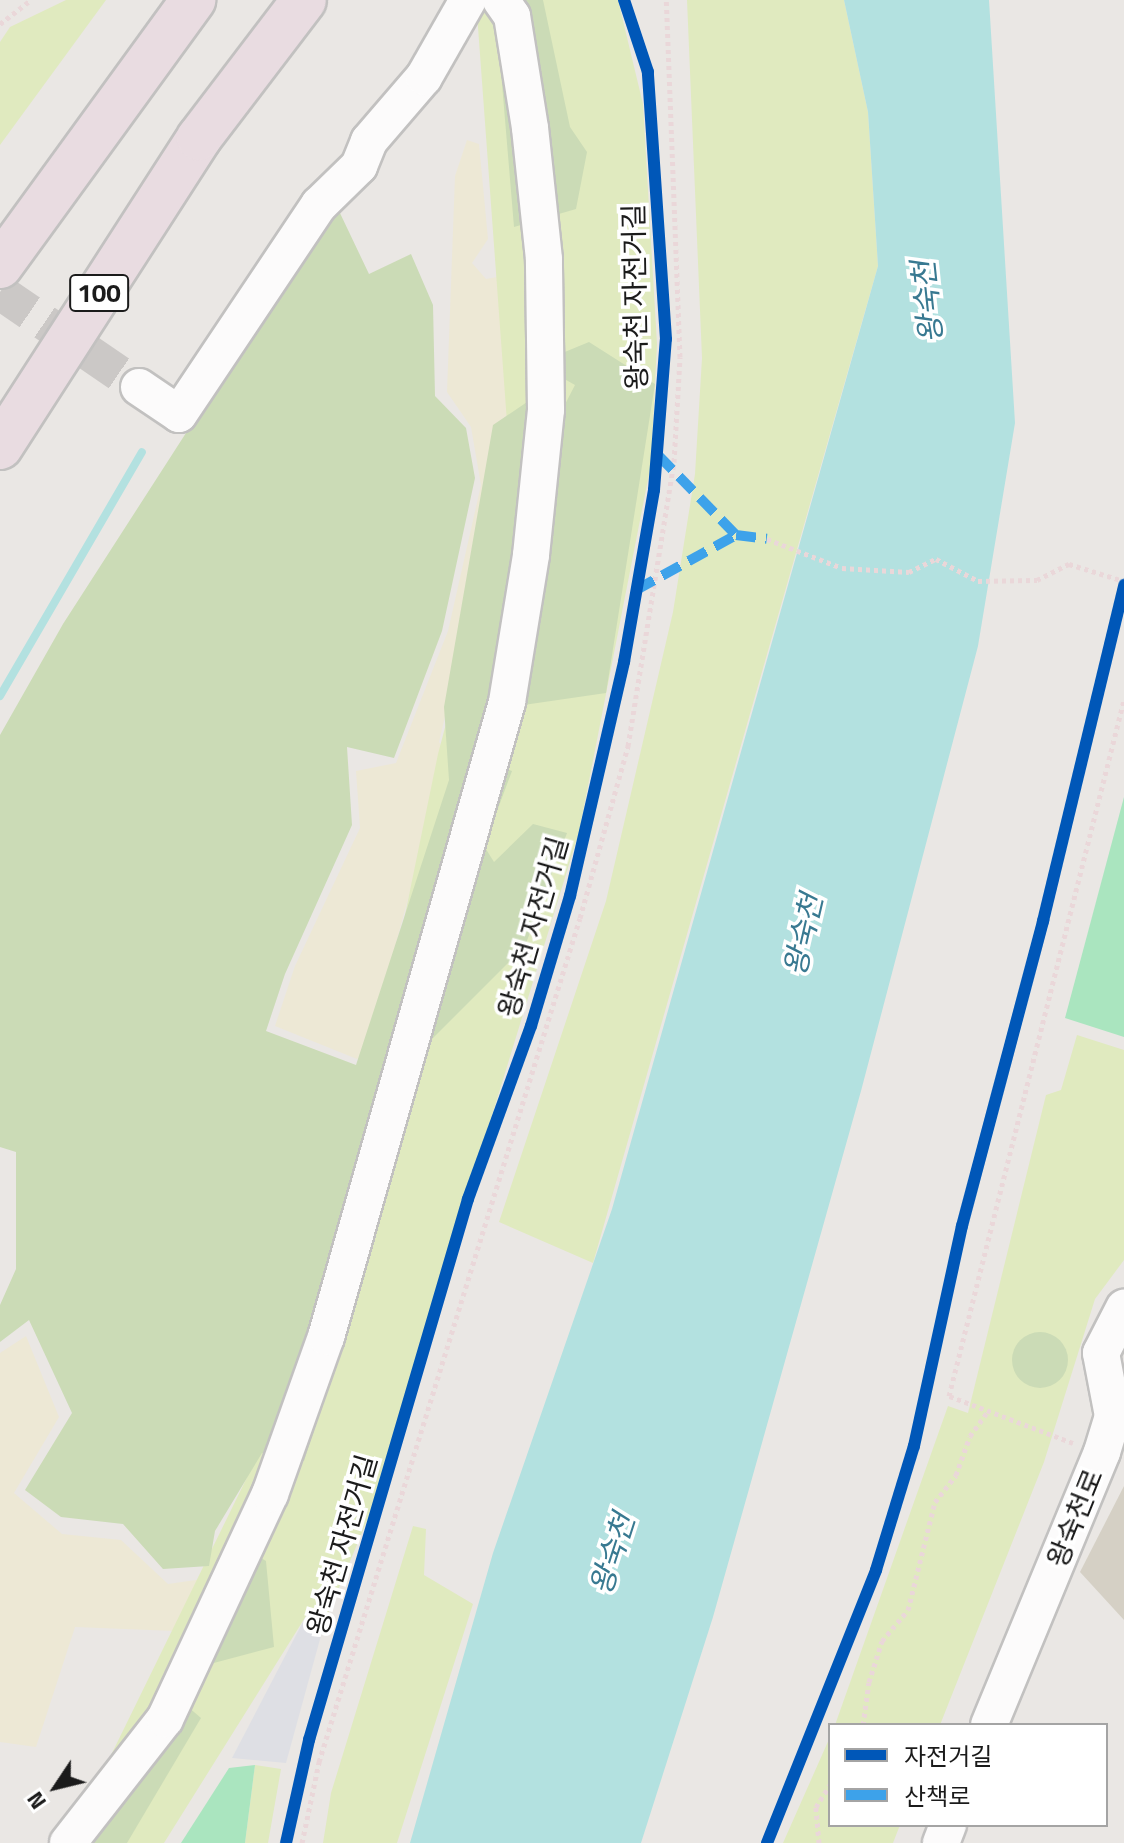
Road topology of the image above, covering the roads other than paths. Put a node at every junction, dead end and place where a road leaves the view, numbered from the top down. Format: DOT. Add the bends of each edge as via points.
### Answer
graph roads {
  1 [pos="193,0"];
  2 [pos="304,0"];
  3 [pos="468,0"];
  4 [pos="501,0"];
  5 [pos="0,266"];
  6 [pos="139,387"];
  7 [pos="0,447"];
  8 [pos="1124,1308"];
  9 [pos="1116,1429"];
  10 [pos="990,1723"];
  11 [pos="68,1843"];
  1 -- 5 [label="highway"];
  2 -- 7 [label="highway, 100" via="199,138"];
  3 -- 6 [label="street" via="424,77 369,141 359,166 319,205 179,414"];
  4 -- 11 [label="street" via="512,16 530,128 544,259 546,410 531,555 507,702 326,1337 270,1494 165,1719"];
  8 -- 9 [label="street, 왕숙천로" via="1101,1353"];
  9 -- 10 [label="street, 왕숙천로"];
}
